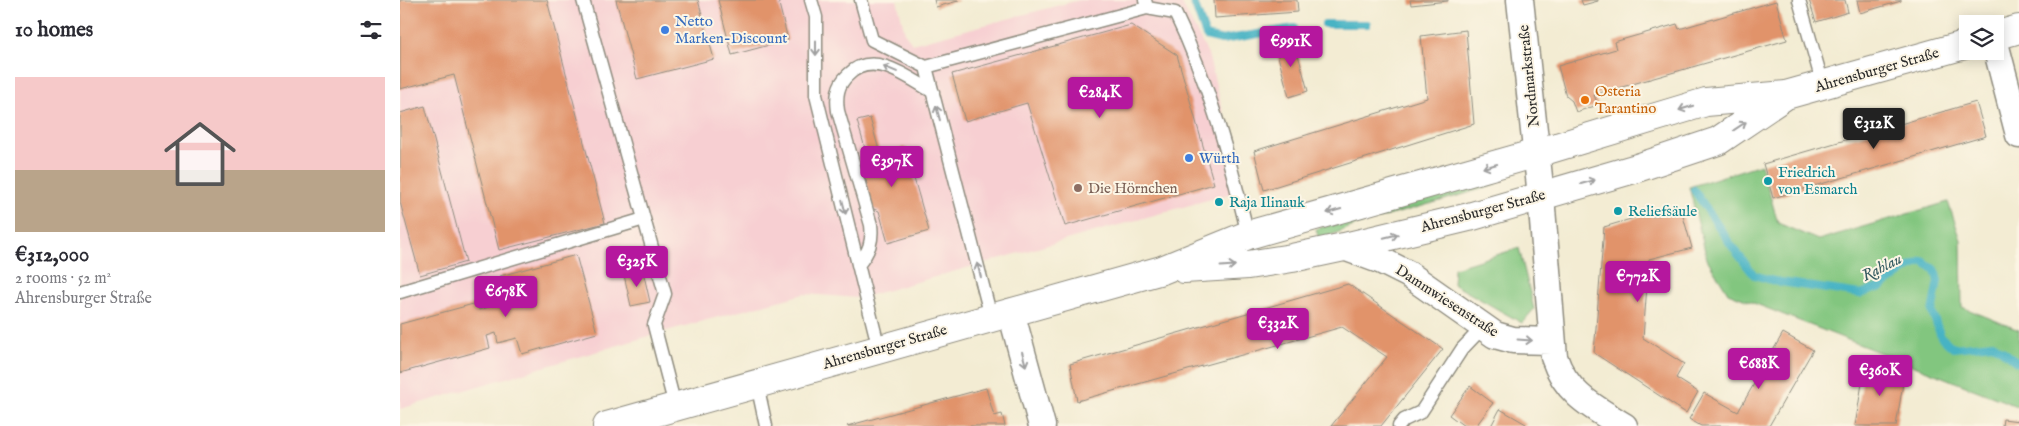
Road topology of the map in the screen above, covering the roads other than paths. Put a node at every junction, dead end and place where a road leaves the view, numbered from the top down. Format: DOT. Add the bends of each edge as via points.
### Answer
graph roads {
  1 [pos="583,0"];
  2 [pos="811,0"];
  3 [pos="861,0"];
  4 [pos="1520,0"];
  5 [pos="1799,0"];
  6 [pos="1146,4"];
  7 [pos="2019,29"];
  8 [pos="2004,33"];
  9 [pos="1959,47"];
  10 [pos="1999,60"];
  11 [pos="926,67"];
  12 [pos="1823,85"];
  13 [pos="932,92"];
  14 [pos="1786,95"];
  15 [pos="2019,134"];
  16 [pos="1537,152"];
  17 [pos="1541,196"];
  18 [pos="644,219"];
  19 [pos="1248,235"];
  20 [pos="1344,247"];
  21 [pos="858,265"];
  22 [pos="1162,270"];
  23 [pos="400,292"];
  24 [pos="1001,315"];
  25 [pos="1483,327"];
  26 [pos="1552,341"];
  27 [pos="880,348"];
  28 [pos="757,384"];
  29 [pos="675,406"];
  30 [pos="607,426"];
  31 [pos="766,426"];
  32 [pos="1042,426"];
  33 [pos="1399,426"];
  34 [pos="1624,426"];
  1 -- 18 [label="lane"];
  2 -- 21 [label="lane, one-way" via="816,17 816,95"];
  3 -- 11 [label="lane" via="872,40"];
  4 -- 16 [label="street, Nordmarkstraße"];
  5 -- 12 [label="lane"];
  6 -- 11 [label="lane"];
  6 -- 19 [label="lane" via="1175,14 1191,46"];
  7 -- 8 [label="main road"];
  9 -- 12 [label="main road, Ahrensburger Straße"];
  10 -- 15 [label="street"];
  11 -- 13 [label="lane"];
  12 -- 14 [label="main road, Ahrensburger Straße"];
  13 -- 21 [label="lane, one-way" via="877,64 865,65 849,73 837,92 838,111 871,225 870,249"];
  24 -- 13 [label="lane, one-way"];
  14 -- 16 [label="main road, Ahrensburger Straße, one-way" via="1706,102"];
  17 -- 14 [label="main road, Ahrensburger Straße, one-way" via="1718,141"];
  16 -- 17 [label="street, Nordmarkstraße"];
  16 -- 19 [label="main road, Ahrensburger Straße, one-way"];
  20 -- 17 [label="main road, Ahrensburger Straße, one-way" via="1470,217"];
  17 -- 26 [label="street"];
  18 -- 23 [label="lane"];
  18 -- 29 [label="lane" via="665,294 654,325"];
  19 -- 22 [label="main road, Ahrensburger Straße"];
  22 -- 20 [label="main road, Ahrensburger Straße, one-way" via="1248,264"];
  20 -- 25 [label="street, Dammwiesenstraße" via="1408,274"];
  21 -- 27 [label="lane"];
  22 -- 24 [label="main road, Ahrensburger Straße"];
  24 -- 27 [label="main road, Ahrensburger Straße"];
  24 -- 32 [label="street, one-way"];
  25 -- 26 [label="street, Dammwiesenstraße, one-way" via="1505,338"];
  25 -- 33 [label="lane" via="1462,349 1421,412"];
  26 -- 34 [label="street" via="1556,364 1566,384 1583,400"];
  27 -- 28 [label="main road, Ahrensburger Straße"];
  28 -- 29 [label="main road, Ahrensburger Straße"];
  28 -- 31 [label="lane"];
  29 -- 30 [label="main road, Ahrensburger Straße"];
}
